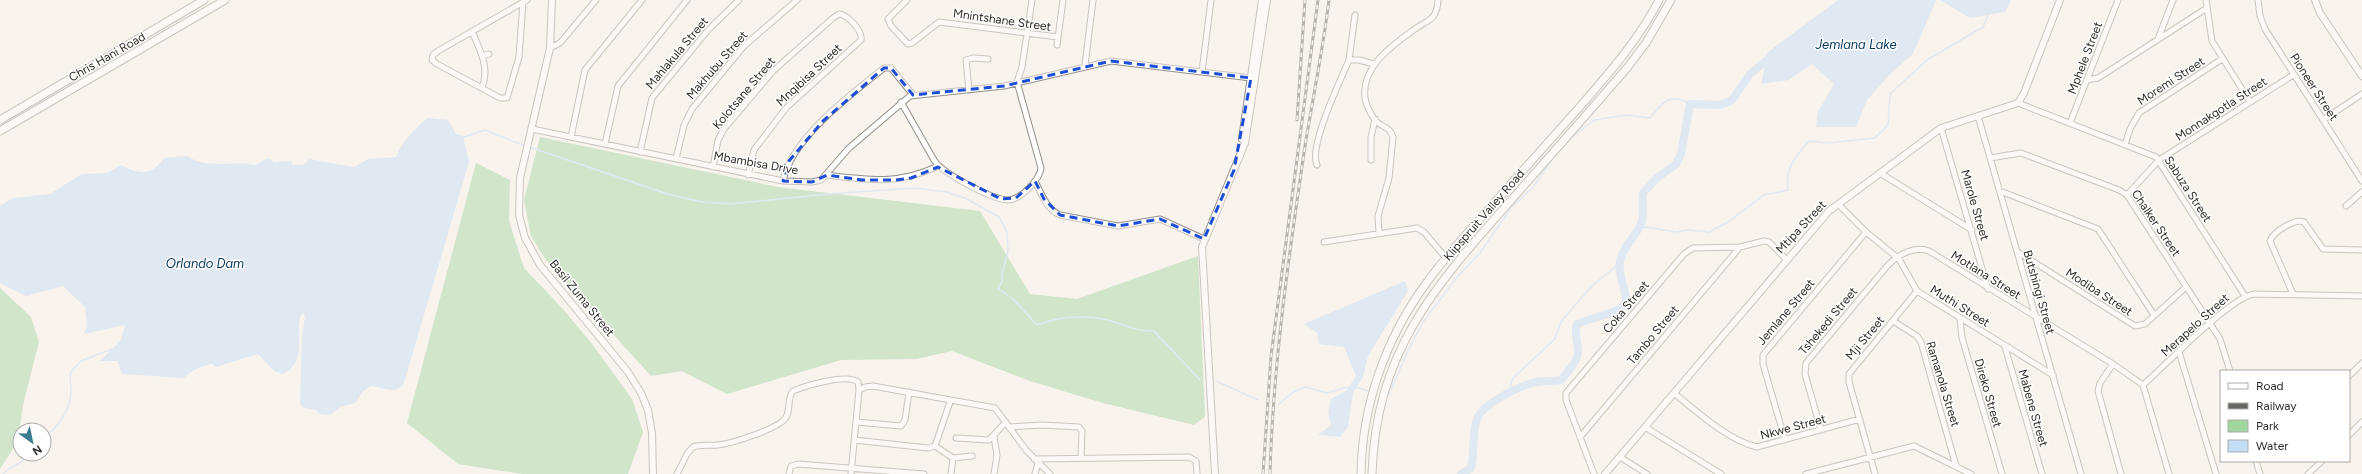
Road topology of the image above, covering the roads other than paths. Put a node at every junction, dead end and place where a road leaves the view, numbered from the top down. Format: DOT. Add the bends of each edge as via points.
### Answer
graph roads {
  1 [pos="204,0"];
  2 [pos="226,0"];
  3 [pos="552,0"];
  4 [pos="596,0"];
  5 [pos="642,0"];
  6 [pos="687,0"];
  7 [pos="739,0"];
  8 [pos="797,0"];
  9 [pos="907,0"];
  10 [pos="1032,0"];
  11 [pos="1063,0"];
  12 [pos="1093,0"];
  13 [pos="1211,0"];
  14 [pos="1262,0"];
  15 [pos="1267,0"];
  16 [pos="1438,0"];
  17 [pos="1659,0"];
  18 [pos="1671,0"];
  19 [pos="2060,0"];
  20 [pos="2118,0"];
  21 [pos="2173,0"];
  22 [pos="2206,0"];
  23 [pos="2258,0"];
  24 [pos="2316,0"];
  25 [pos="525,1"];
  26 [pos="2207,8"];
  27 [pos="1355,15"];
  28 [pos="472,31"];
  29 [pos="860,32"];
  30 [pos="1027,34"];
  31 [pos="1058,38"];
  32 [pos="2158,38"];
  33 [pos="1057,45"];
  34 [pos="550,48"];
  35 [pos="489,54"];
  36 [pos="482,56"];
  37 [pos="988,59"];
  38 [pos="2222,59"];
  39 [pos="1349,60"];
  40 [pos="1374,64"];
  41 [pos="1085,65"];
  42 [pos="1202,72"];
  43 [pos="2293,75"];
  44 [pos="2362,76"];
  45 [pos="1251,78"];
  46 [pos="2087,80"];
  47 [pos="1017,82"];
  48 [pos="482,88"];
  49 [pos="969,90"];
  50 [pos="46,92"];
  51 [pos="2362,94"];
  52 [pos="914,95"];
  53 [pos="52,102"];
  54 [pos="901,102"];
  55 [pos="2250,102"];
  56 [pos="2018,103"];
  57 [pos="1978,116"];
  58 [pos="1375,119"];
  59 [pos="0,120"];
  60 [pos="2323,120"];
  61 [pos="2070,123"];
  62 [pos="1942,128"];
  63 [pos="532,129"];
  64 [pos="0,131"];
  65 [pos="571,137"];
  66 [pos="605,144"];
  67 [pos="2125,144"];
  68 [pos="640,152"];
  69 [pos="1990,158"];
  70 [pos="676,160"];
  71 [pos="1372,160"];
  72 [pos="2159,160"];
  73 [pos="1317,165"];
  74 [pos="938,166"];
  75 [pos="713,167"];
  76 [pos="1234,170"];
  77 [pos="1880,173"];
  78 [pos="827,174"];
  79 [pos="748,175"];
  80 [pos="783,181"];
  81 [pos="1035,181"];
  82 [pos="2362,181"];
  83 [pos="2000,191"];
  84 [pos="2362,192"];
  85 [pos="2127,195"];
  86 [pos="1838,204"];
  87 [pos="2346,206"];
  88 [pos="1972,230"];
  89 [pos="1866,232"];
  90 [pos="1379,233"];
  91 [pos="1204,239"];
  92 [pos="1324,242"];
  93 [pos="1740,247"];
  94 [pos="2360,249"];
  95 [pos="2018,252"];
  96 [pos="1896,257"];
  97 [pos="1446,258"];
  98 [pos="1786,259"];
  99 [pos="2186,287"];
  100 [pos="1988,289"];
  101 [pos="1917,291"];
  102 [pos="2293,294"];
  103 [pos="2245,296"];
  104 [pos="2362,296"];
  105 [pos="2154,315"];
  106 [pos="2035,317"];
  107 [pos="1960,318"];
  108 [pos="1893,321"];
  109 [pos="2210,324"];
  110 [pos="2005,347"];
  111 [pos="2179,352"];
  112 [pos="2362,363"];
  113 [pos="2113,364"];
  114 [pos="2230,370"];
  115 [pos="2053,375"];
  116 [pos="2350,375"];
  117 [pos="2143,385"];
  118 [pos="859,390"];
  119 [pos="909,392"];
  120 [pos="1674,393"];
  121 [pos="950,402"];
  122 [pos="1860,419"];
  123 [pos="856,422"];
  124 [pos="2362,422"];
  125 [pos="1007,425"];
  126 [pos="1645,427"];
  127 [pos="1821,430"];
  128 [pos="2350,433"];
  129 [pos="1581,436"];
  130 [pos="994,437"];
  131 [pos="956,438"];
  132 [pos="854,440"];
  133 [pos="1785,440"];
  134 [pos="935,446"];
  135 [pos="972,456"];
  136 [pos="1620,457"];
  137 [pos="1870,457"];
  138 [pos="953,458"];
  139 [pos="1081,458"];
  140 [pos="1036,461"];
  141 [pos="2258,462"];
  142 [pos="2321,462"];
  143 [pos="1956,466"];
  144 [pos="851,471"];
  145 [pos="653,474"];
  146 [pos="677,474"];
  147 [pos="789,474"];
  148 [pos="924,474"];
  149 [pos="951,474"];
  150 [pos="994,474"];
  151 [pos="1035,474"];
  152 [pos="1050,474"];
  153 [pos="1197,474"];
  154 [pos="1215,474"];
  155 [pos="1361,474"];
  156 [pos="1372,474"];
  157 [pos="1594,474"];
  158 [pos="1605,474"];
  159 [pos="1647,474"];
  160 [pos="1720,474"];
  161 [pos="1806,474"];
  162 [pos="1875,474"];
  163 [pos="1971,474"];
  164 [pos="2002,474"];
  165 [pos="2042,474"];
  166 [pos="2081,474"];
  167 [pos="2121,474"];
  168 [pos="2169,474"];
  169 [pos="2216,474"];
  170 [pos="2260,474"];
  171 [pos="2308,474"];
  1 -- 50 [label="main road, Chris Hani Road"];
  2 -- 53 [label="main road, Chris Hani Road"];
  3 -- 34 [label="street"];
  4 -- 34 [label="street" via="560,43"];
  5 -- 65 [label="street" via="585,70"];
  6 -- 66 [label="street" via="618,86"];
  7 -- 68 [label="street, Mahlakula Street" via="708,30 652,98"];
  8 -- 70 [label="street, Makhubu Street" via="739,51 692,109 684,125"];
  9 -- 30 [label="street, Mnintshane Street" via="890,15 889,23 903,40 910,44 939,22"];
  10 -- 30 [label="street"];
  11 -- 31 [label="street"];
  12 -- 41 [label="street"];
  13 -- 42 [label="street"];
  14 -- 45 [label="street"];
  15 -- 76 [label="street" via="1247,137"];
  16 -- 40 [label="street" via="1429,21 1412,30"];
  17 -- 97 [label="main road, Klipspruit Valley Road" via="1646,24 1618,63"];
  18 -- 156 [label="main road, Klipspruit Valley Road" via="1649,39 1627,68 1459,259 1425,303 1400,351 1383,398"];
  19 -- 56 [label="street"];
  20 -- 46 [label="street, Mphele Street"];
  21 -- 32 [label="street"];
  22 -- 26 [label="street"];
  23 -- 43 [label="street, Pioneer Street" via="2262,23"];
  24 -- 44 [label="street" via="2320,13"];
  25 -- 28 [label="street"];
  25 -- 48 [label="street" via="519,57 509,96 500,98"];
  26 -- 32 [label="street"];
  26 -- 38 [label="street" via="2212,41"];
  27 -- 39 [label="street"];
  28 -- 36 [label="street"];
  28 -- 48 [label="street" via="435,53 432,58 437,64"];
  29 -- 75 [label="street, Kolotsane Street" via="845,16 837,15 779,65 721,133"];
  29 -- 79 [label="street, Mnqibisa Street" via="862,38 858,43 797,96 756,145"];
  30 -- 31 [label="street, Mnintshane Street"];
  30 -- 47 [label="street"];
  31 -- 33 [label="street"];
  32 -- 46 [label="street" via="2098,78"];
  34 -- 63 [label="street"];
  35 -- 36 [label="street"];
  36 -- 48 [label="street" via="486,74"];
  37 -- 49 [label="street" via="966,60"];
  38 -- 55 [label="street"];
  38 -- 67 [label="street, Moremi Street" via="2139,113"];
  39 -- 40 [label="street"];
  39 -- 73 [label="street" via="1327,109 1316,154"];
  40 -- 58 [label="street" via="1369,71 1365,95"];
  41 -- 42 [label="street, Mbambisa Drive" via="1115,61"];
  41 -- 47 [label="street, Mbambisa Drive"];
  42 -- 45 [label="street, Mbambisa Drive"];
  43 -- 55 [label="street, Monnakgotla Street"];
  43 -- 60 [label="street, Pioneer Street"];
  45 -- 76 [label="street" via="1242,143"];
  46 -- 61 [label="street, Mphele Street"];
  47 -- 49 [label="street, Mbambisa Drive"];
  47 -- 81 [label="street" via="1041,162 1041,171"];
  49 -- 52 [label="street, Mbambisa Drive"];
  50 -- 53 [label="main road"];
  50 -- 59 [label="main road, Chris Hani Road"];
  51 -- 60 [label="street"];
  52 -- 54 [label="street, Mbambisa Drive"];
  52 -- 80 [label="street" via="892,68 884,68 823,121 789,161"];
  53 -- 64 [label="main road, Chris Hani Road"];
  54 -- 74 [label="street"];
  54 -- 78 [label="street, Mbambisa Drive" via="849,148"];
  55 -- 72 [label="street, Monnakgotla Street"];
  56 -- 57 [label="street, Mtipa Street"];
  56 -- 61 [label="street, Sabuza Street"];
  57 -- 62 [label="street, Mtipa Street"];
  57 -- 69 [label="street, Butshingi Street"];
  58 -- 71 [label="street" via="1371,136"];
  58 -- 90 [label="street" via="1392,133 1393,137 1389,178 1378,216"];
  60 -- 82 [label="street, Pioneer Street"];
  61 -- 67 [label="street, Sabuza Street"];
  62 -- 77 [label="street, Mtipa Street"];
  62 -- 88 [label="street, Marole Street"];
  63 -- 65 [label="street, Mbambisa Drive"];
  63 -- 145 [label="street, Basil Zuma Street" via="520,178 518,207 521,226 540,265 628,372 641,393 648,410 652,433"];
  65 -- 66 [label="street, Mbambisa Drive"];
  66 -- 68 [label="street, Mbambisa Drive"];
  67 -- 72 [label="street, Sabuza Street"];
  68 -- 70 [label="street, Mbambisa Drive"];
  69 -- 83 [label="street, Butshingi Street"];
  69 -- 85 [label="street, Chalker Street" via="2021,153"];
  70 -- 75 [label="street, Mbambisa Drive"];
  72 -- 85 [label="street, Monnakgotla Street"];
  72 -- 103 [label="street, Sabuza Street"];
  74 -- 78 [label="street" via="912,178 896,180 862,180"];
  74 -- 81 [label="street" via="947,173 1001,199 1016,198"];
  75 -- 79 [label="street, Mbambisa Drive"];
  76 -- 91 [label="street"];
  77 -- 86 [label="street, Mtipa Street"];
  77 -- 88 [label="street"];
  78 -- 80 [label="street, Mbambisa Drive" via="821,180 812,182"];
  79 -- 80 [label="street, Mbambisa Drive"];
  81 -- 91 [label="street" via="1044,199 1060,215 1118,226 1160,219"];
  83 -- 95 [label="street, Butshingi Street"];
  83 -- 105 [label="street" via="2098,229"];
  84 -- 87 [label="street"];
  85 -- 99 [label="street, Chalker Street"];
  86 -- 89 [label="street, Muthi Street"];
  86 -- 98 [label="street, Mtipa Street" via="1817,223"];
  88 -- 100 [label="street, Marole Street"];
  89 -- 96 [label="street, Muthi Street"];
  89 -- 133 [label="street, Jemlane Street" via="1764,355 1763,364"];
  90 -- 92 [label="street"];
  90 -- 97 [label="street" via="1420,229"];
  91 -- 154 [label="street" via="1202,271"];
  93 -- 98 [label="street, Coka Street" via="1766,241"];
  93 -- 129 [label="street, Tambo Street"];
  93 -- 129 [label="street, Coka Street" via="1693,248 1687,251 1568,390 1566,400"];
  94 -- 102 [label="street" via="2323,249 2304,222 2293,222 2270,241"];
  95 -- 105 [label="street, Modiba Street" via="2132,325 2142,326"];
  95 -- 106 [label="street, Butshingi Street"];
  96 -- 100 [label="street, Motlana Street" via="1918,249 1926,250"];
  96 -- 101 [label="street, Muthi Street"];
  96 -- 127 [label="street, Tshekedi Street" via="1806,363 1805,374"];
  97 -- 155 [label="main road, Klipspruit Valley Road" via="1408,310 1384,360 1366,423"];
  98 -- 120 [label="street, Mtipa Street"];
  99 -- 105 [label="street, Modiba Street"];
  99 -- 109 [label="street, Chalker Street"];
  100 -- 106 [label="street, Motlana Street"];
  101 -- 107 [label="street, Muthi Street"];
  101 -- 108 [label="street, Mji Street"];
  102 -- 103 [label="street, Merapelo Street"];
  102 -- 104 [label="street, Merapelo Street"];
  103 -- 109 [label="street, Merapelo Street"];
  106 -- 113 [label="street, Motlana Street"];
  106 -- 115 [label="street, Butshingi Street"];
  107 -- 110 [label="street, Muthi Street"];
  107 -- 164 [label="street, Direko Street" via="1962,338"];
  108 -- 122 [label="street, Mji Street" via="1849,374"];
  108 -- 143 [label="street, Ramanola Street" via="1917,336 1921,342"];
  109 -- 111 [label="street, Merapelo Street"];
  109 -- 114 [label="street, Chalker Street" via="2222,343"];
  110 -- 115 [label="street, Muthi Street"];
  110 -- 165 [label="street, Mabene Street"];
  111 -- 117 [label="street, Merapelo Street"];
  111 -- 169 [label="street"];
  112 -- 116 [label="street"];
  113 -- 117 [label="street, Motlana Street"];
  113 -- 167 [label="street" via="2100,383 2098,391"];
  115 -- 166 [label="street, Butshingi Street"];
  117 -- 168 [label="street"];
  118 -- 119 [label="street" via="872,386"];
  118 -- 123 [label="street"];
  118 -- 146 [label="street" via="858,382 852,379 831,380 793,390 788,413 783,421 742,440 693,447"];
  119 -- 121 [label="street"];
  119 -- 123 [label="street" via="905,420 901,426"];
  120 -- 126 [label="street, Mtipa Street"];
  120 -- 133 [label="street, Nkwe Street" via="1744,443 1757,447"];
  121 -- 125 [label="street" via="993,407 998,410"];
  121 -- 134 [label="street"];
  122 -- 127 [label="street, Nkwe Street"];
  122 -- 137 [label="street, Mji Street"];
  123 -- 132 [label="street"];
  124 -- 128 [label="street"];
  125 -- 130 [label="street"];
  125 -- 139 [label="street" via="1079,427 1082,431"];
  125 -- 140 [label="street"];
  126 -- 136 [label="street, Mtipa Street"];
  126 -- 160 [label="street"];
  127 -- 133 [label="street, Nkwe Street"];
  129 -- 157 [label="street, Coka Street"];
  130 -- 131 [label="street" via="985,440"];
  130 -- 150 [label="street" via="997,447"];
  132 -- 134 [label="street" via="928,448"];
  132 -- 144 [label="street"];
  134 -- 138 [label="street"];
  135 -- 138 [label="street"];
  136 -- 158 [label="street, Mtipa Street"];
  136 -- 159 [label="street"];
  137 -- 143 [label="street" via="1914,446"];
  137 -- 161 [label="street"];
  137 -- 162 [label="street, Mji Street"];
  138 -- 149 [label="street"];
  139 -- 140 [label="street"];
  139 -- 153 [label="street" via="1188,457 1196,461"];
  140 -- 151 [label="street"];
  140 -- 152 [label="street"];
  141 -- 170 [label="street"];
  142 -- 171 [label="street"];
  143 -- 163 [label="street"];
  144 -- 147 [label="street" via="798,464 791,466"];
  144 -- 148 [label="street"];
}
